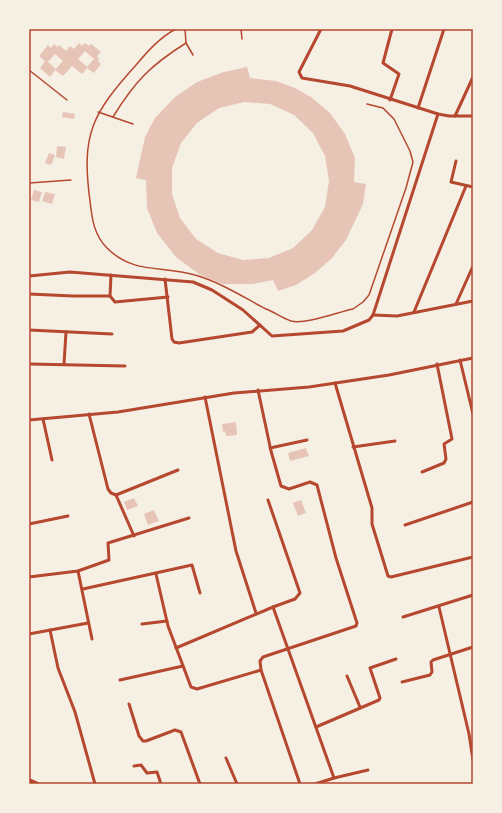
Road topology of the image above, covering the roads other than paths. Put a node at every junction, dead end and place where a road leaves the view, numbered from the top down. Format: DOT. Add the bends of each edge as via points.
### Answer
graph roads {
  1 [pos="176,29"];
  2 [pos="184,29"];
  3 [pos="241,29"];
  4 [pos="321,29"];
  5 [pos="392,29"];
  6 [pos="444,29"];
  7 [pos="242,39"];
  8 [pos="186,43"];
  9 [pos="193,55"];
  10 [pos="29,70"];
  11 [pos="473,77"];
  12 [pos="68,100"];
  13 [pos="390,100"];
  14 [pos="367,104"];
  15 [pos="418,108"];
  16 [pos="98,112"];
  17 [pos="438,114"];
  18 [pos="455,116"];
  19 [pos="473,116"];
  20 [pos="113,117"];
  21 [pos="134,124"];
  22 [pos="456,161"];
  23 [pos="71,180"];
  24 [pos="29,183"];
  25 [pos="466,186"];
  26 [pos="473,187"];
  27 [pos="473,266"];
  28 [pos="112,275"];
  29 [pos="29,276"];
  30 [pos="165,279"];
  31 [pos="29,294"];
  32 [pos="110,296"];
  33 [pos="168,297"];
  34 [pos="473,301"];
  35 [pos="456,304"];
  36 [pos="414,312"];
  37 [pos="373,315"];
  38 [pos="260,325"];
  39 [pos="29,330"];
  40 [pos="66,332"];
  41 [pos="112,334"];
  42 [pos="473,358"];
  43 [pos="460,360"];
  44 [pos="29,364"];
  45 [pos="64,364"];
  46 [pos="437,364"];
  47 [pos="125,366"];
  48 [pos="336,383"];
  49 [pos="258,390"];
  50 [pos="205,397"];
  51 [pos="89,414"];
  52 [pos="473,414"];
  53 [pos="43,419"];
  54 [pos="29,420"];
  55 [pos="307,440"];
  56 [pos="395,441"];
  57 [pos="353,447"];
  58 [pos="270,448"];
  59 [pos="52,460"];
  60 [pos="178,470"];
  61 [pos="422,472"];
  62 [pos="116,495"];
  63 [pos="268,500"];
  64 [pos="473,502"];
  65 [pos="68,516"];
  66 [pos="189,518"];
  67 [pos="29,524"];
  68 [pos="405,525"];
  69 [pos="134,536"];
  70 [pos="473,558"];
  71 [pos="78,571"];
  72 [pos="156,574"];
  73 [pos="29,577"];
  74 [pos="83,590"];
  75 [pos="200,593"];
  76 [pos="473,595"];
  77 [pos="439,607"];
  78 [pos="273,608"];
  79 [pos="256,613"];
  80 [pos="403,617"];
  81 [pos="167,621"];
  82 [pos="88,623"];
  83 [pos="142,624"];
  84 [pos="50,630"];
  85 [pos="29,634"];
  86 [pos="92,639"];
  87 [pos="473,647"];
  88 [pos="176,648"];
  89 [pos="289,649"];
  90 [pos="451,655"];
  91 [pos="396,658"];
  92 [pos="182,666"];
  93 [pos="260,670"];
  94 [pos="347,676"];
  95 [pos="120,680"];
  96 [pos="402,682"];
  97 [pos="129,704"];
  98 [pos="360,707"];
  99 [pos="316,728"];
  100 [pos="226,758"];
  101 [pos="473,760"];
  102 [pos="134,766"];
  103 [pos="368,770"];
  104 [pos="334,778"];
  105 [pos="29,780"];
  106 [pos="38,784"];
  107 [pos="95,784"];
  108 [pos="161,784"];
  109 [pos="200,784"];
  110 [pos="237,784"];
  111 [pos="300,784"];
  112 [pos="315,784"];
  1 -- 16 [label="lane" via="151,47"];
  2 -- 8 [label="lane"];
  3 -- 7 [label="lane"];
  4 -- 13 [label="street" via="299,72 300,76 304,79 350,86"];
  5 -- 13 [label="street" via="383,63 399,74"];
  6 -- 15 [label="street"];
  8 -- 9 [label="lane"];
  8 -- 20 [label="lane" via="141,77"];
  10 -- 12 [label="lane"];
  11 -- 18 [label="street"];
  13 -- 15 [label="street"];
  14 -- 16 [label="lane" via="383,108 394,118 413,162 408,182 366,299 353,309 298,321 287,319 195,275 139,267 119,258 108,249 97,236 94,227 87,184 88,139"];
  15 -- 17 [label="street"];
  16 -- 20 [label="lane"];
  17 -- 18 [label="street"];
  17 -- 37 [label="street"];
  18 -- 19 [label="street"];
  20 -- 21 [label="lane"];
  22 -- 25 [label="street" via="451,180 455,184"];
  23 -- 24 [label="lane"];
  25 -- 26 [label="street"];
  25 -- 36 [label="street"];
  27 -- 35 [label="street"];
  28 -- 29 [label="street" via="65,272"];
  28 -- 30 [label="street"];
  28 -- 32 [label="street"];
  30 -- 33 [label="street"];
  30 -- 38 [label="street" via="193,282 212,290 243,310"];
  31 -- 32 [label="street"];
  32 -- 33 [label="street" via="117,303"];
  33 -- 38 [label="street" via="172,339 176,343 252,332"];
  34 -- 35 [label="street"];
  35 -- 36 [label="street"];
  36 -- 37 [label="street" via="397,316"];
  37 -- 38 [label="street" via="369,320 335,333 275,337"];
  39 -- 40 [label="street"];
  40 -- 41 [label="street"];
  40 -- 45 [label="street"];
  42 -- 43 [label="street"];
  43 -- 46 [label="street"];
  43 -- 52 [label="street"];
  44 -- 45 [label="street"];
  45 -- 47 [label="street"];
  46 -- 48 [label="street"];
  46 -- 61 [label="street" via="452,439 444,444 444,463"];
  48 -- 49 [label="street"];
  48 -- 57 [label="street"];
  49 -- 50 [label="street"];
  49 -- 58 [label="street"];
  50 -- 51 [label="street" via="150,408"];
  50 -- 79 [label="street" via="236,551"];
  51 -- 53 [label="street"];
  51 -- 62 [label="street" via="108,489"];
  53 -- 54 [label="street"];
  53 -- 59 [label="street"];
  55 -- 58 [label="street"];
  56 -- 57 [label="street"];
  57 -- 70 [label="street" via="372,508 372,524 388,576 391,578"];
  58 -- 89 [label="street" via="283,488 289,489 310,482 317,485 336,558 358,623 356,626"];
  60 -- 62 [label="street"];
  62 -- 69 [label="street"];
  63 -- 78 [label="street" via="300,593 295,599"];
  64 -- 68 [label="street"];
  65 -- 67 [label="street"];
  66 -- 69 [label="street"];
  69 -- 71 [label="street" via="108,544 109,560"];
  71 -- 73 [label="street"];
  71 -- 74 [label="street"];
  72 -- 74 [label="street"];
  72 -- 75 [label="street" via="192,565"];
  72 -- 81 [label="street"];
  74 -- 82 [label="street"];
  76 -- 77 [label="street"];
  77 -- 80 [label="street"];
  77 -- 90 [label="street"];
  78 -- 79 [label="street"];
  78 -- 89 [label="street"];
  79 -- 88 [label="street"];
  81 -- 83 [label="street"];
  81 -- 88 [label="street"];
  82 -- 84 [label="street"];
  82 -- 86 [label="street"];
  84 -- 85 [label="street"];
  84 -- 107 [label="street" via="58,668 75,712"];
  87 -- 90 [label="street"];
  88 -- 92 [label="street"];
  89 -- 93 [label="street" via="262,658 259,662"];
  89 -- 99 [label="street"];
  90 -- 96 [label="street" via="432,661 430,675"];
  90 -- 101 [label="street"];
  91 -- 98 [label="street" via="370,668 380,699"];
  92 -- 93 [label="street" via="189,684 195,689"];
  92 -- 95 [label="street"];
  93 -- 111 [label="street"];
  94 -- 98 [label="street"];
  97 -- 109 [label="street" via="138,736 143,741 175,730 181,732"];
  98 -- 99 [label="street"];
  99 -- 104 [label="street"];
  100 -- 110 [label="street"];
  102 -- 108 [label="street" via="141,765 147,773 157,772"];
  103 -- 104 [label="street"];
  104 -- 112 [label="street"];
  105 -- 106 [label="street"];
}
